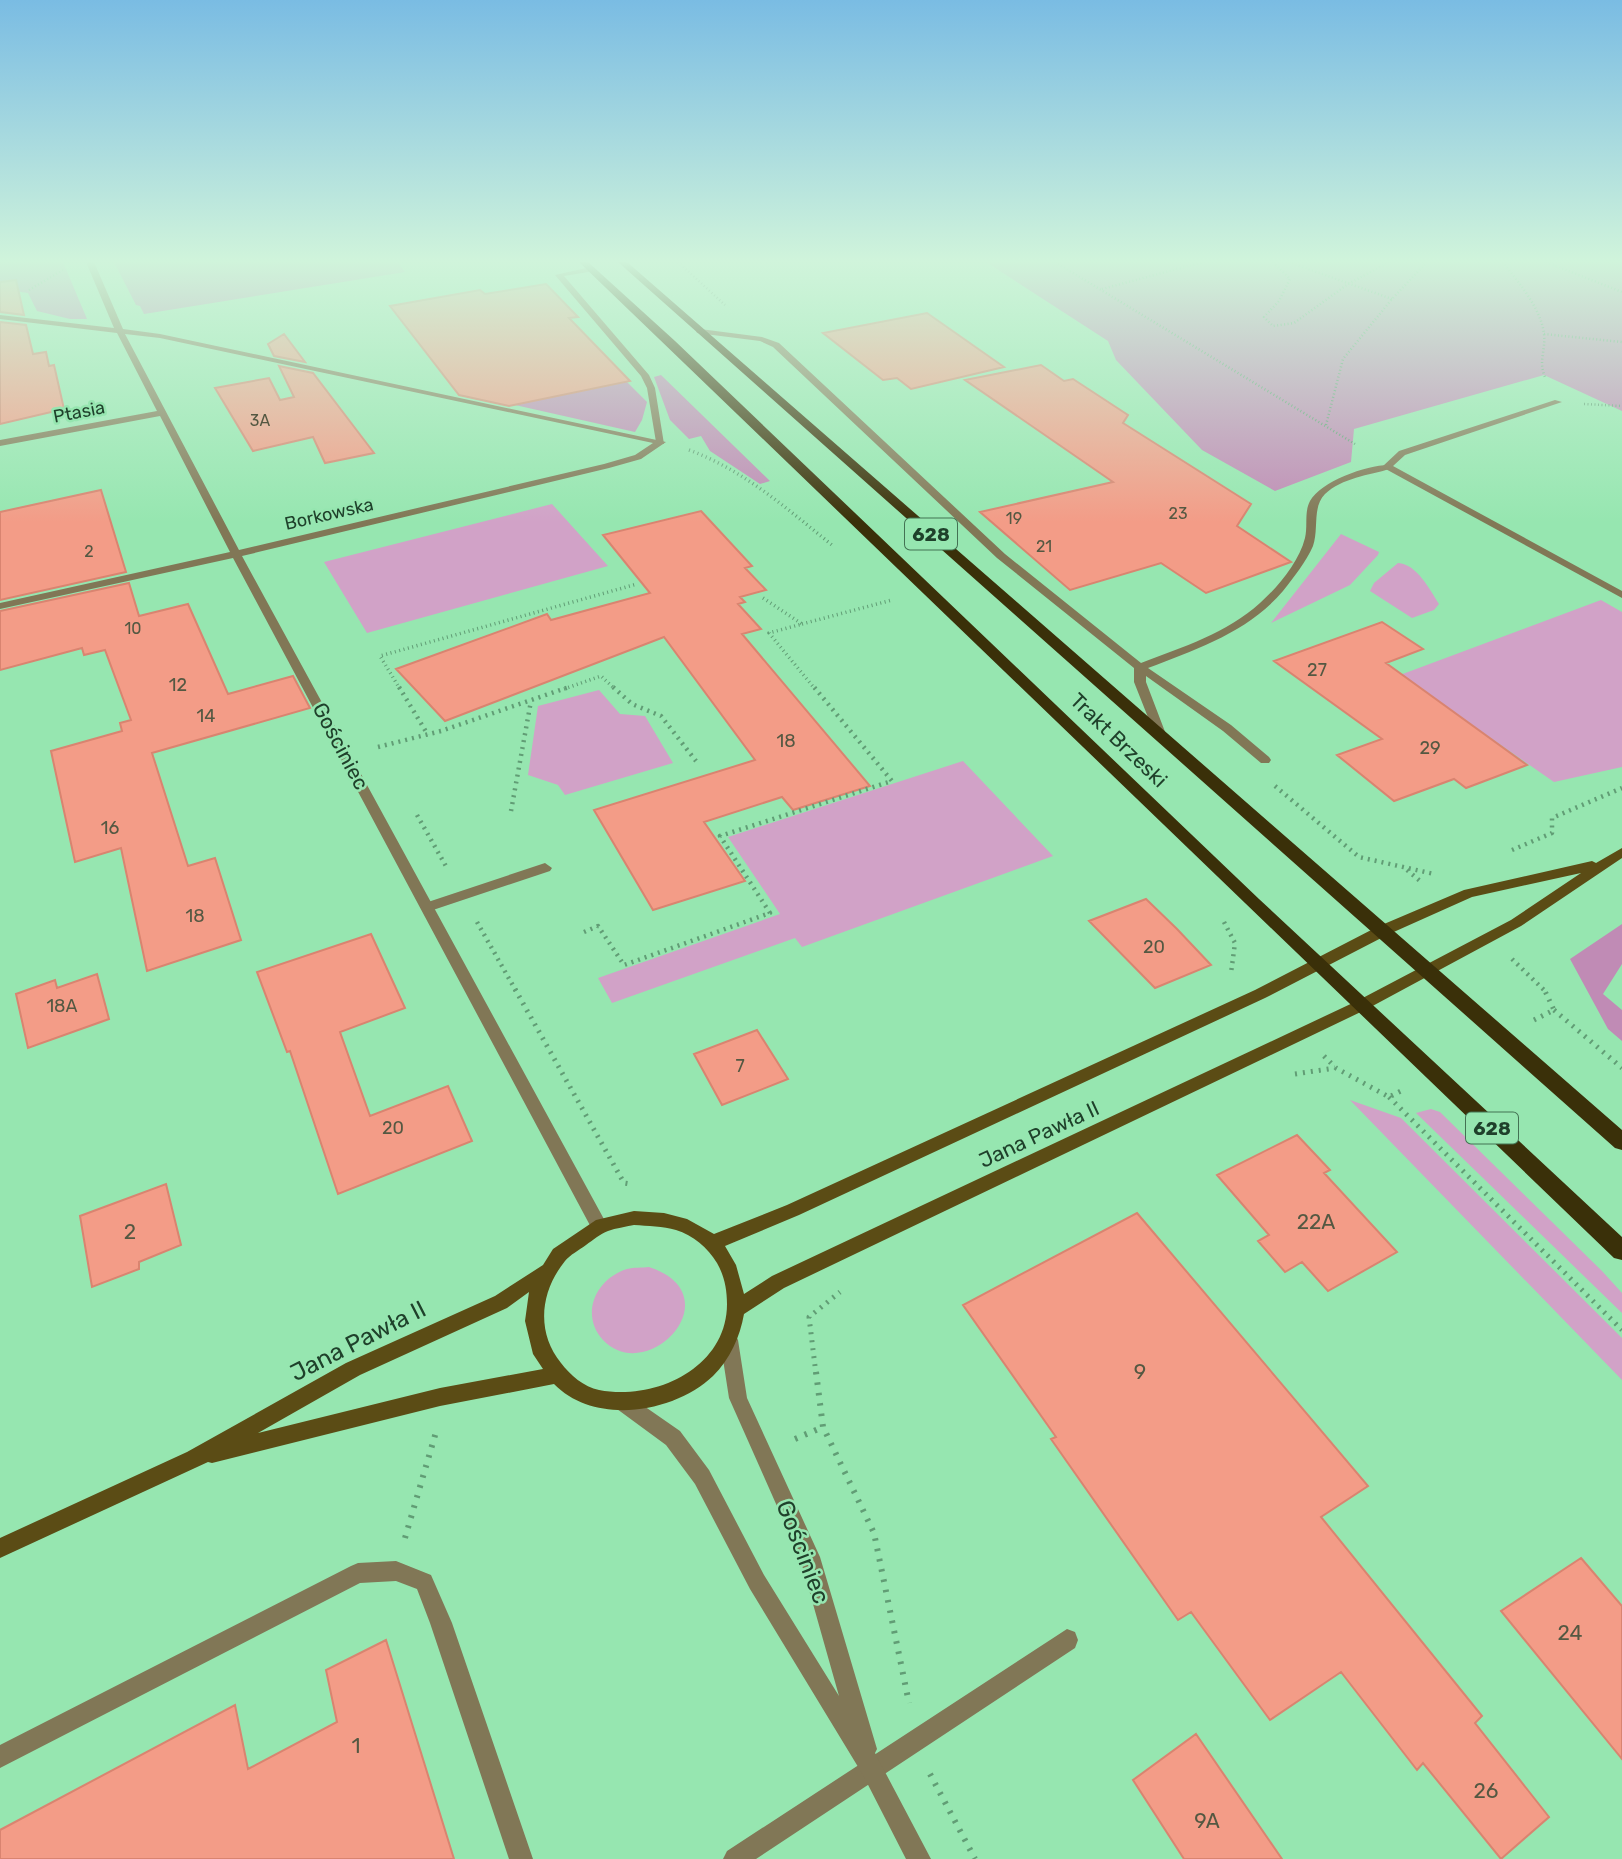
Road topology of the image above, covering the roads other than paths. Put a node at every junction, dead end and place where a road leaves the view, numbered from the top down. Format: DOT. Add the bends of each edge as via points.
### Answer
graph roads {
  1 [pos="129,349"];
  2 [pos="220,349"];
  3 [pos="623,349"];
  4 [pos="674,349"];
  5 [pos="720,349"];
  6 [pos="780,349"];
  7 [pos="1558,402"];
  8 [pos="163,412"];
  9 [pos="661,442"];
  10 [pos="0,443"];
  11 [pos="1387,467"];
  12 [pos="236,554"];
  13 [pos="1622,595"];
  14 [pos="0,606"];
  15 [pos="1140,667"];
  16 [pos="1161,737"];
  17 [pos="1265,760"];
  18 [pos="1622,852"];
  19 [pos="1600,864"];
  20 [pos="545,868"];
  21 [pos="427,907"];
  22 [pos="1382,931"];
  23 [pos="1320,965"];
  24 [pos="1427,970"];
  25 [pos="1362,1006"];
  26 [pos="1622,1142"];
  27 [pos="600,1226"];
  28 [pos="712,1243"];
  29 [pos="1622,1251"];
  30 [pos="545,1272"];
  31 [pos="738,1308"];
  32 [pos="729,1340"];
  33 [pos="555,1375"];
  34 [pos="624,1403"];
  35 [pos="194,1459"];
  36 [pos="0,1548"];
  37 [pos="1067,1640"];
  38 [pos="0,1757"];
  39 [pos="871,1767"];
  40 [pos="521,1859"];
  41 [pos="735,1859"];
  42 [pos="919,1859"];
  1 -- 8 [label="street, Gościniec"];
  2 -- 9 [label="street"];
  3 -- 9 [label="street" via="651,388"];
  4 -- 23 [label="main road, Trakt Brzeski / 628"];
  5 -- 16 [label="main road, Trakt Brzeski / 628"];
  6 -- 15 [label="street" via="1001,556"];
  7 -- 11 [label="street" via="1402,453"];
  8 -- 10 [label="street, Ptasia"];
  8 -- 12 [label="street, Gościniec"];
  9 -- 12 [label="street, Borkowska" via="638,457 607,466"];
  11 -- 13 [label="street"];
  11 -- 15 [label="street" via="1329,487 1315,501 1310,539 1303,553 1279,590 1253,615 1222,635"];
  12 -- 14 [label="street, Borkowska"];
  12 -- 21 [label="street, Gościniec"];
  15 -- 16 [label="street" via="1140,682"];
  15 -- 17 [label="street"];
  16 -- 22 [label="main road, Trakt Brzeski / 628"];
  18 -- 19 [label="street"];
  19 -- 22 [label="street, Jana Pawła II" via="1469,893"];
  19 -- 24 [label="street, Jana Pawła II" via="1516,923"];
  20 -- 21 [label="street"];
  21 -- 27 [label="street, Gościniec"];
  22 -- 23 [label="street, Jana Pawła II"];
  22 -- 24 [label="main road, Trakt Brzeski / 628"];
  23 -- 25 [label="main road, Trakt Brzeski / 628"];
  23 -- 28 [label="street, Jana Pawła II" via="793,1210"];
  24 -- 25 [label="street, Jana Pawła II"];
  24 -- 26 [label="main road, Trakt Brzeski / 628"];
  25 -- 29 [label="main road, Trakt Brzeski / 628"];
  25 -- 31 [label="street, Jana Pawła II" via="823,1260"];
  27 -- 28 [label="street" via="634,1218 667,1220 685,1225"];
  27 -- 30 [label="street" via="566,1246"];
  28 -- 31 [label="street" via="728,1264"];
  30 -- 33 [label="street" via="533,1306 536,1342"];
  30 -- 35 [label="street, Jana Pawła II" via="501,1302 353,1369"];
  31 -- 32 [label="street"];
  32 -- 34 [label="street" via="692,1382 661,1397"];
  32 -- 39 [label="street, Gościniec" via="738,1398 810,1557"];
  33 -- 34 [label="street" via="583,1394"];
  33 -- 35 [label="street, Jana Pawła II" via="440,1397"];
  34 -- 39 [label="street, Gościniec" via="673,1438 702,1477 757,1582"];
  35 -- 36 [label="street, Jana Pawła II"];
  37 -- 39 [label="street"];
  38 -- 40 [label="street" via="358,1573 396,1571 424,1582"];
  39 -- 41 [label="street"];
  39 -- 42 [label="street, Gościniec"];
}
